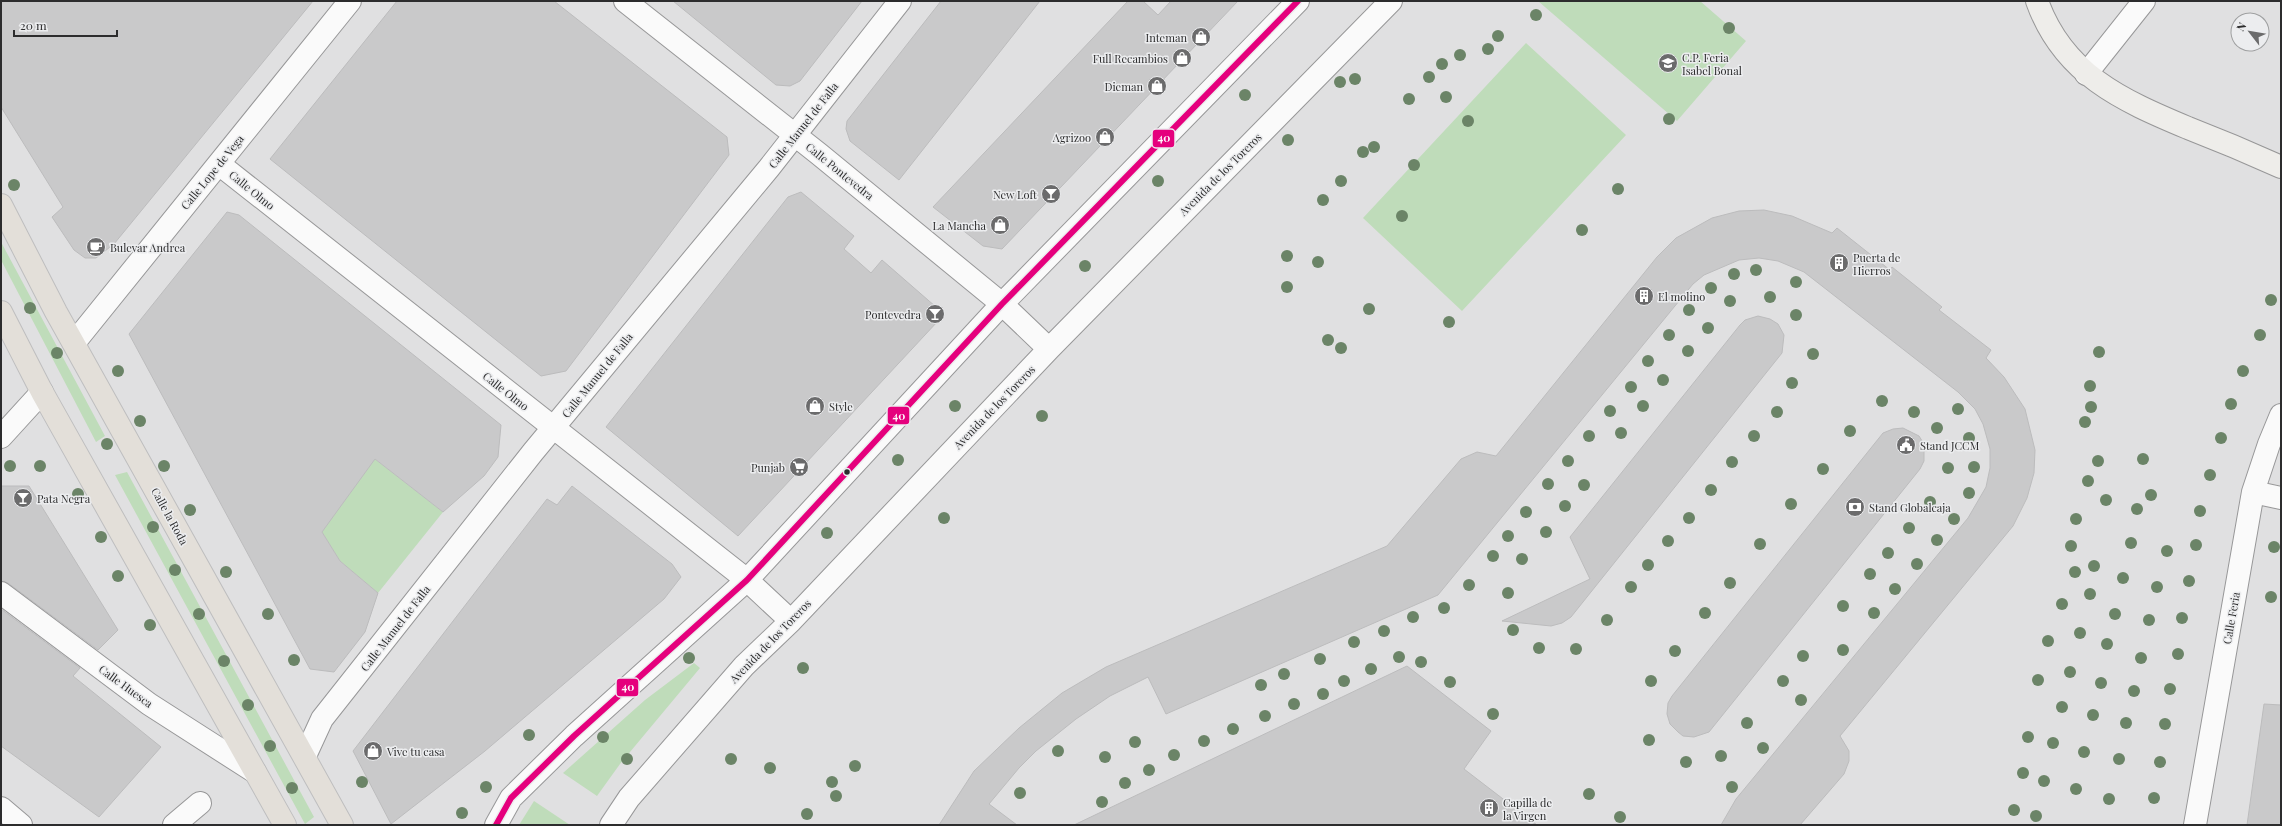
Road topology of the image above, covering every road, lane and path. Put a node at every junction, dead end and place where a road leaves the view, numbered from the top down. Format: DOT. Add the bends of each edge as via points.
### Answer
graph roads {
  1 [pos="350,1"];
  2 [pos="626,1"];
  3 [pos="900,1"];
  4 [pos="1298,1"];
  5 [pos="1391,1"];
  6 [pos="2037,1"];
  7 [pos="2144,1"];
  8 [pos="2086,74"];
  9 [pos="795,135"];
  10 [pos="219,164"];
  11 [pos="2281,166"];
  12 [pos="1,205"];
  13 [pos="1002,304"];
  14 [pos="1,312"];
  15 [pos="74,343"];
  16 [pos="1049,349"];
  17 [pos="42,392"];
  18 [pos="2281,415"];
  19 [pos="554,428"];
  20 [pos="1,437"];
  21 [pos="2252,492"];
  22 [pos="2281,498"];
  23 [pos="747,580"];
  24 [pos="1,593"];
  25 [pos="791,621"];
  26 [pos="305,756"];
  27 [pos="255,772"];
  28 [pos="511,798"];
  29 [pos="200,803"];
  30 [pos="1,808"];
  31 [pos="21,825"];
  32 [pos="174,825"];
  33 [pos="285,825"];
  34 [pos="342,825"];
  35 [pos="480,825"];
  36 [pos="496,825"];
  37 [pos="611,825"];
  38 [pos="2195,825"];
  1 -- 10 [label="street, Calle Lope de Vega"];
  2 -- 9 [label="street, Calle Pontevedra"];
  3 -- 9 [label="street, Calle Manuel de Falla"];
  4 -- 13 [label="street"];
  5 -- 16 [label="street, Avenida de los Toreros"];
  6 -- 8 [label="street" via="2057,42"];
  7 -- 8 [label="street"];
  8 -- 11 [label="street" via="2131,103"];
  9 -- 13 [label="street, Calle Pontevedra"];
  9 -- 19 [label="street, Calle Manuel de Falla"];
  10 -- 15 [label="street, Calle Lope de Vega"];
  10 -- 19 [label="street, Calle Olmo"];
  12 -- 15 [label="main road, Calle la Roda"];
  13 -- 16 [label="street, Calle Pontevedra"];
  13 -- 23 [label="street"];
  14 -- 17 [label="main road"];
  15 -- 26 [label="main road, Calle la Roda"];
  16 -- 25 [label="street, Avenida de los Toreros"];
  17 -- 20 [label="street"];
  17 -- 27 [label="main road"];
  18 -- 21 [label="street, Calle Feria"];
  19 -- 23 [label="street, Calle Olmo"];
  19 -- 26 [label="street, Calle Manuel de Falla" via="322,719"];
  21 -- 22 [label="street"];
  21 -- 38 [label="street, Calle Feria"];
  23 -- 25 [label="street, Calle Olmo"];
  23 -- 28 [label="street" via="574,736"];
  24 -- 27 [label="street, Calle Huesca" via="149,704"];
  25 -- 37 [label="street, Avenida de los Toreros" via="744,666 629,798"];
  26 -- 34 [label="main road, Calle la Roda"];
  27 -- 33 [label="main road"];
  28 -- 35 [label="street"];
  28 -- 36 [label="street"];
  29 -- 32 [label="street"];
  30 -- 31 [label="street"];
}
